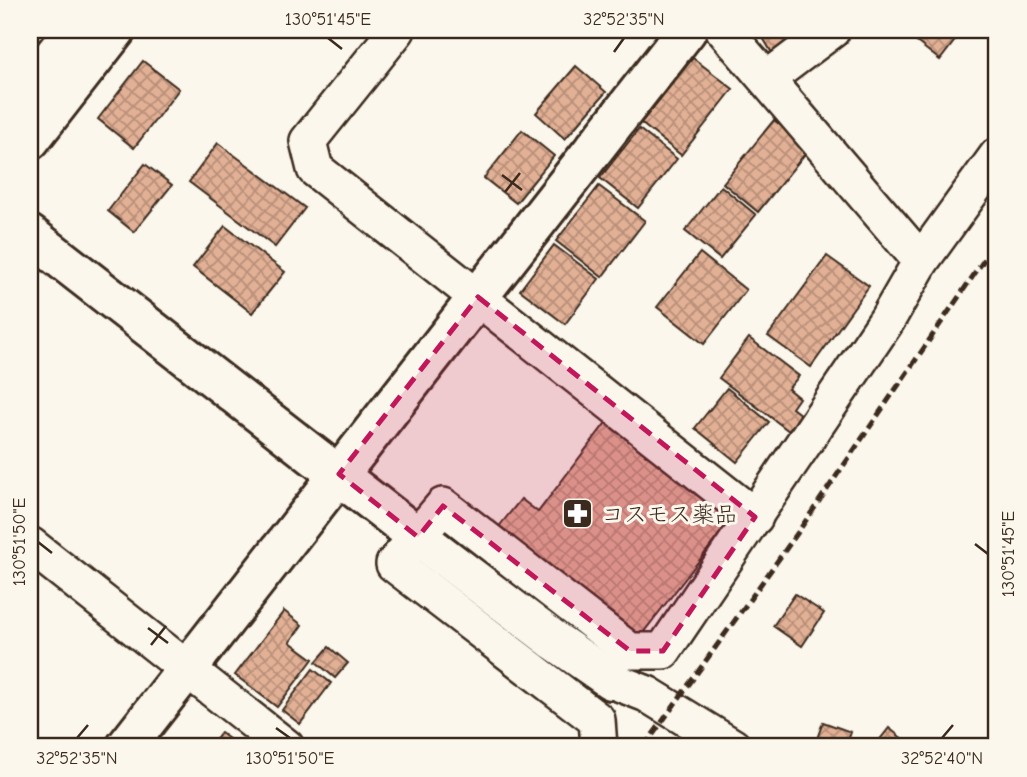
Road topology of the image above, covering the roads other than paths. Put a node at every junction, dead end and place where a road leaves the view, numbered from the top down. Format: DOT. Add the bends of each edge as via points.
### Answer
graph roads {
  1 [pos="74,30"];
  2 [pos="116,30"];
  3 [pos="397,30"];
  4 [pos="687,30"];
  5 [pos="724,30"];
  6 [pos="832,30"];
  7 [pos="767,79"];
  8 [pos="30,86"];
  9 [pos="30,140"];
  10 [pos="997,156"];
  11 [pos="30,235"];
  12 [pos="921,261"];
  13 [pos="478,297"];
  14 [pos="339,474"];
  15 [pos="755,517"];
  16 [pos="418,537"];
  17 [pos="30,545"];
  18 [pos="187,669"];
  19 [pos="611,680"];
  20 [pos="126,747"];
  21 [pos="286,747"];
  22 [pos="599,747"];
  23 [pos="733,747"];
  1 -- 8 [label="main road"];
  2 -- 9 [label="main road"];
  3 -- 13 [label="street" via="308,141 315,169"];
  4 -- 13 [label="main road"];
  5 -- 7 [label="street"];
  6 -- 7 [label="street"];
  7 -- 12 [label="street"];
  10 -- 12 [label="street"];
  11 -- 14 [label="main road"];
  12 -- 15 [label="street" via="887,320"];
  13 -- 14 [label="main road"];
  13 -- 15 [label="street"];
  14 -- 16 [label="main road"];
  14 -- 18 [label="main road"];
  15 -- 16 [label="street" via="663,651 630,651 443,506"];
  16 -- 19 [label="main road"];
  16 -- 22 [label="street" via="394,564 597,720"];
  17 -- 18 [label="street"];
  18 -- 20 [label="main road"];
  18 -- 21 [label="street"];
  19 -- 23 [label="street" via="647,694"];
}
